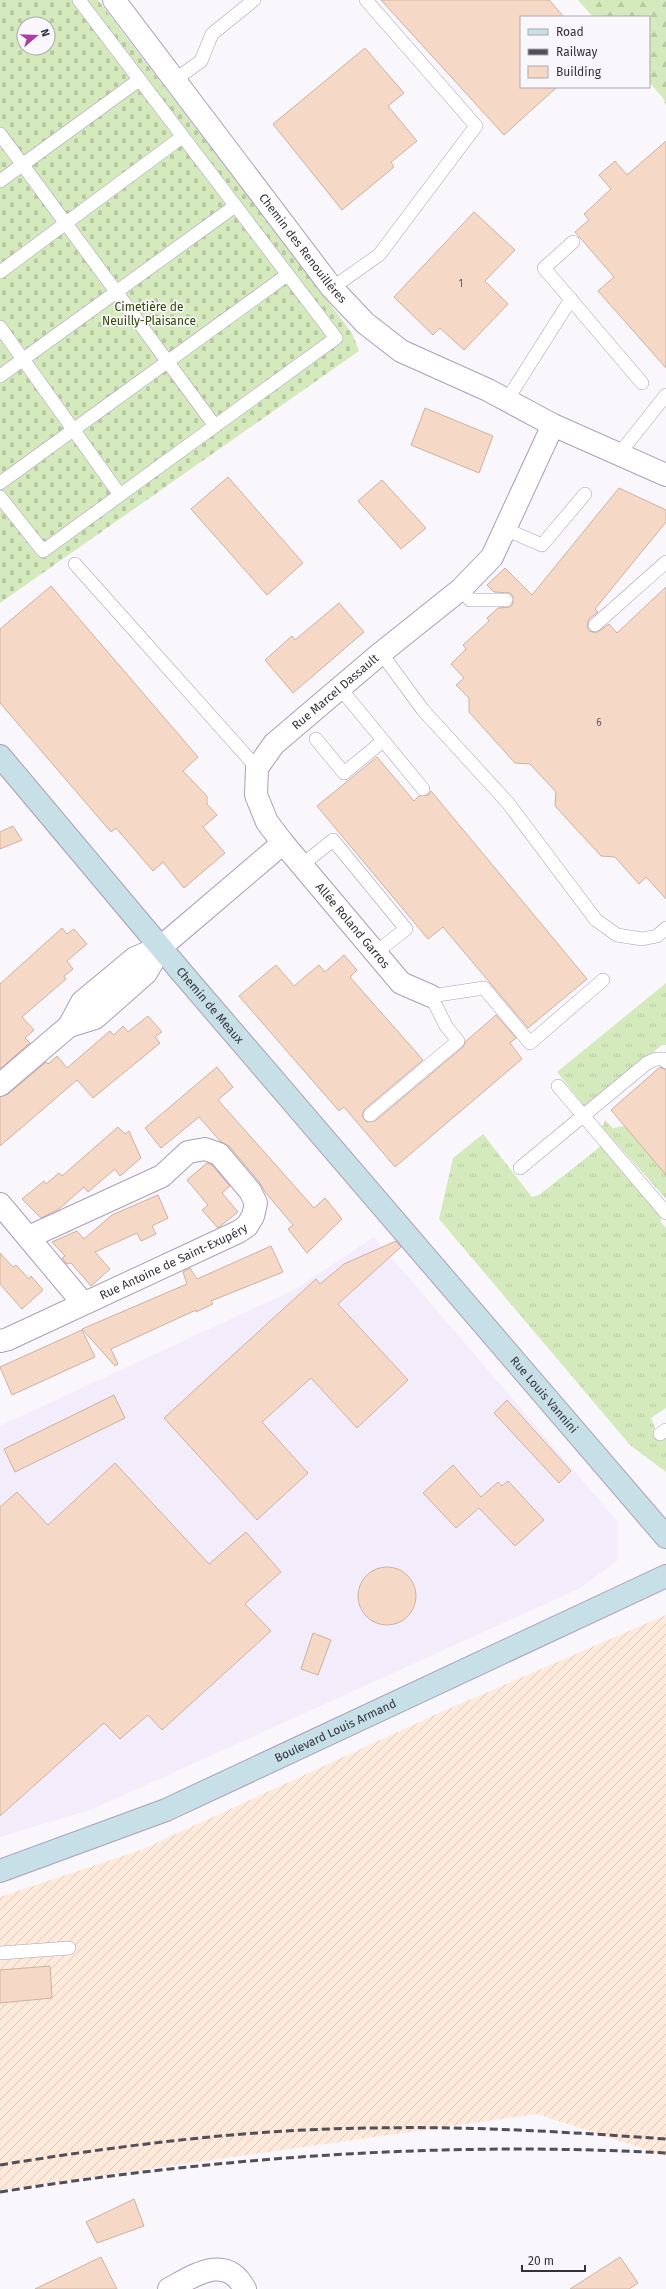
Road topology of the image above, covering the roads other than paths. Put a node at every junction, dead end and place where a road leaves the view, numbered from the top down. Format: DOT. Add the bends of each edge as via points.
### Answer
graph roads {
  1 [pos="79,0"];
  2 [pos="114,0"];
  3 [pos="254,0"];
  4 [pos="366,0"];
  5 [pos="139,80"];
  6 [pos="175,80"];
  7 [pos="0,134"];
  8 [pos="182,137"];
  9 [pos="22,164"];
  10 [pos="0,180"];
  11 [pos="234,206"];
  12 [pos="67,223"];
  13 [pos="572,242"];
  14 [pos="0,272"];
  15 [pos="287,275"];
  16 [pos="332,288"];
  17 [pos="115,292"];
  18 [pos="571,299"];
  19 [pos="0,327"];
  20 [pos="22,360"];
  21 [pos="167,361"];
  22 [pos="0,376"];
  23 [pos="642,382"];
  24 [pos="666,395"];
  25 [pos="506,400"];
  26 [pos="553,425"];
  27 [pos="215,426"];
  28 [pos="73,430"];
  29 [pos="619,454"];
  30 [pos="666,475"];
  31 [pos="0,482"];
  32 [pos="586,494"];
  33 [pos="120,495"];
  34 [pos="0,497"];
  35 [pos="505,529"];
  36 [pos="666,562"];
  37 [pos="75,564"];
  38 [pos="461,589"];
  39 [pos="506,600"];
  40 [pos="595,625"];
  41 [pos="381,653"];
  42 [pos="340,688"];
  43 [pos="316,739"];
  44 [pos="383,741"];
  45 [pos="0,756"];
  46 [pos="257,768"];
  47 [pos="423,789"];
  48 [pos="283,843"];
  49 [pos="302,865"];
  50 [pos="666,928"];
  51 [pos="161,947"];
  52 [pos="376,953"];
  53 [pos="603,980"];
  54 [pos="431,996"];
  55 [pos="666,1062"];
  56 [pos="0,1085"];
  57 [pos="558,1086"];
  58 [pos="370,1115"];
  59 [pos="583,1115"];
  60 [pos="520,1168"];
  61 [pos="0,1204"];
  62 [pos="666,1213"];
  63 [pos="29,1237"];
  64 [pos="422,1252"];
  65 [pos="83,1303"];
  66 [pos="0,1341"];
  67 [pos="666,1537"];
  68 [pos="666,1576"];
  69 [pos="0,1871"];
  70 [pos="69,1948"];
  71 [pos="0,1952"];
  72 [pos="169,2289"];
  73 [pos="245,2289"];
  1 -- 5 [label="lane"];
  2 -- 6 [label="street, Chemin des Renouillères"];
  3 -- 6 [label="lane" via="212,34 201,61"];
  4 -- 16 [label="lane" via="476,126 379,255"];
  5 -- 8 [label="lane"];
  5 -- 9 [label="lane"];
  6 -- 16 [label="street, Chemin des Renouillères"];
  7 -- 9 [label="lane"];
  8 -- 11 [label="lane"];
  8 -- 12 [label="lane"];
  9 -- 10 [label="lane"];
  9 -- 12 [label="lane"];
  11 -- 15 [label="lane"];
  11 -- 17 [label="lane"];
  12 -- 14 [label="lane"];
  12 -- 17 [label="lane"];
  13 -- 18 [label="lane" via="544,268"];
  15 -- 21 [label="lane"];
  15 -- 27 [label="lane" via="336,338"];
  16 -- 25 [label="street, Chemin des Renouillères" via="365,323 401,351"];
  17 -- 20 [label="lane"];
  17 -- 21 [label="lane"];
  18 -- 23 [label="lane"];
  18 -- 25 [label="lane"];
  19 -- 20 [label="lane"];
  20 -- 22 [label="lane"];
  20 -- 28 [label="lane"];
  21 -- 27 [label="lane"];
  21 -- 28 [label="lane"];
  24 -- 29 [label="lane"];
  25 -- 26 [label="street, Chemin des Renouillères"];
  26 -- 29 [label="street, Chemin des Renouillères"];
  26 -- 35 [label="street, Rue Marcel Dassault"];
  27 -- 33 [label="lane"];
  28 -- 31 [label="lane"];
  28 -- 33 [label="lane"];
  29 -- 30 [label="street, Chemin des Renouillères"];
  32 -- 35 [label="lane" via="542,545"];
  33 -- 34 [label="lane" via="42,551"];
  35 -- 38 [label="street, Rue Marcel Dassault" via="492,557"];
  36 -- 40 [label="lane"];
  37 -- 46 [label="lane"];
  38 -- 39 [label="lane" via="470,600"];
  38 -- 41 [label="street, Rue Marcel Dassault"];
  41 -- 42 [label="street, Rue Marcel Dassault"];
  41 -- 50 [label="lane" via="423,710 508,803 596,920 617,935 642,939 657,936"];
  42 -- 44 [label="lane"];
  42 -- 46 [label="street, Rue Marcel Dassault" via="274,744"];
  43 -- 44 [label="lane" via="344,773"];
  44 -- 47 [label="lane"];
  45 -- 51 [label="main road, Chemin de Meaux"];
  46 -- 48 [label="street" via="256,795 267,822"];
  48 -- 49 [label="street, Allée Roland Garros"];
  48 -- 51 [label="street"];
  49 -- 52 [label="street, Allée Roland Garros"];
  49 -- 52 [label="lane" via="333,840 406,929"];
  51 -- 56 [label="street" via="146,973 95,1018 69,1026"];
  51 -- 64 [label="main road, Chemin de Meaux"];
  52 -- 54 [label="street, Allée Roland Garros" via="401,983"];
  53 -- 54 [label="lane" via="530,1042 484,988"];
  54 -- 58 [label="lane" via="446,1026 458,1041"];
  55 -- 59 [label="lane" via="664,1059 656,1059 647,1063"];
  57 -- 59 [label="lane"];
  59 -- 60 [label="lane"];
  59 -- 62 [label="lane"];
  61 -- 63 [label="street"];
  63 -- 65 [label="street"];
  63 -- 65 [label="street, Rue Antoine de Saint-Exupéry" via="162,1176 188,1152 205,1149 219,1154 250,1191 256,1203 248,1226"];
  64 -- 67 [label="main road, Rue Louis Vannini"];
  65 -- 66 [label="street, Rue Antoine de Saint-Exupéry"];
  68 -- 69 [label="main road, Boulevard Louis Armand" via="166,1810"];
  70 -- 71 [label="lane"];
  72 -- 73 [label="street" via="199,2274 224,2269 234,2274"];
}
